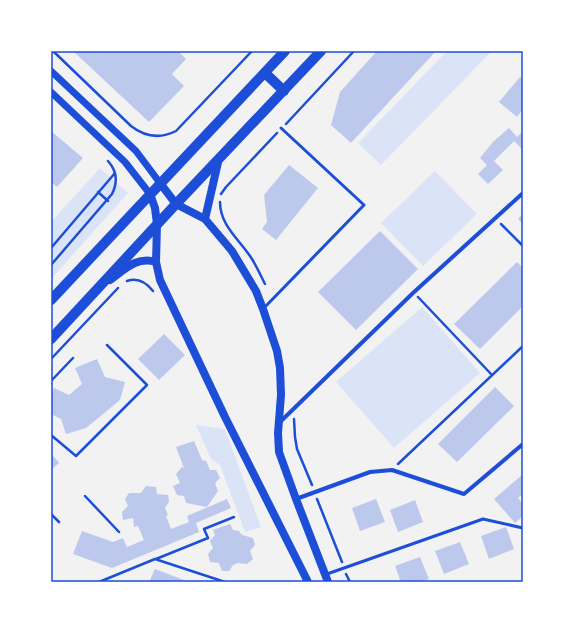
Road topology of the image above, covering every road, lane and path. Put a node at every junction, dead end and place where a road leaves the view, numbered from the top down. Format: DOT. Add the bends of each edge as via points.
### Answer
graph roads {
  1 [pos="53,51"];
  2 [pos="252,51"];
  3 [pos="285,51"];
  4 [pos="322,51"];
  5 [pos="51,71"];
  6 [pos="265,73"];
  7 [pos="284,91"];
  8 [pos="51,92"];
  9 [pos="281,128"];
  10 [pos="104,157"];
  11 [pos="219,158"];
  12 [pos="116,173"];
  13 [pos="160,183"];
  14 [pos="98,192"];
  15 [pos="523,193"];
  16 [pos="150,194"];
  17 [pos="108,201"];
  18 [pos="176,204"];
  19 [pos="496,218"];
  20 [pos="205,219"];
  21 [pos="157,224"];
  22 [pos="523,246"];
  23 [pos="51,248"];
  24 [pos="156,262"];
  25 [pos="51,265"];
  26 [pos="123,283"];
  27 [pos="98,288"];
  28 [pos="414,293"];
  29 [pos="51,300"];
  30 [pos="263,309"];
  31 [pos="53,333"];
  32 [pos="107,345"];
  33 [pos="523,346"];
  34 [pos="73,358"];
  35 [pos="51,359"];
  36 [pos="492,375"];
  37 [pos="51,381"];
  38 [pos="279,424"];
  39 [pos="51,435"];
  40 [pos="523,444"];
  41 [pos="392,470"];
  42 [pos="86,496"];
  43 [pos="296,499"];
  44 [pos="51,514"];
  45 [pos="234,517"];
  46 [pos="59,522"];
  47 [pos="523,528"];
  48 [pos="120,532"];
  49 [pos="155,559"];
  50 [pos="326,578"];
  51 [pos="99,582"];
  52 [pos="225,582"];
  53 [pos="308,582"];
  1 -- 2 [label="path" via="131,126 155,137 165,136 176,130"];
  3 -- 6 [label="main road"];
  4 -- 7 [label="main road"];
  5 -- 13 [label="street" via="136,151"];
  6 -- 7 [label="main road"];
  6 -- 13 [label="main road"];
  7 -- 11 [label="main road"];
  8 -- 16 [label="street" via="125,162"];
  9 -- 30 [label="lane" via="364,205"];
  10 -- 12 [label="path"];
  11 -- 18 [label="main road"];
  11 -- 20 [label="main road"];
  12 -- 14 [label="path"];
  12 -- 17 [label="path" via="116,188"];
  13 -- 16 [label="main road"];
  13 -- 18 [label="main road"];
  14 -- 17 [label="path"];
  14 -- 23 [label="path"];
  15 -- 19 [label="street"];
  16 -- 21 [label="main road" via="156,208"];
  16 -- 29 [label="main road"];
  17 -- 25 [label="path"];
  18 -- 20 [label="main road"];
  18 -- 21 [label="main road"];
  19 -- 22 [label="path"];
  19 -- 28 [label="street"];
  20 -- 30 [label="main road" via="232,251 256,291"];
  21 -- 24 [label="main road"];
  21 -- 27 [label="main road"];
  24 -- 27 [label="main road" via="137,261"];
  24 -- 53 [label="main road" via="160,280 215,397"];
  26 -- 35 [label="path"];
  27 -- 31 [label="main road"];
  28 -- 36 [label="path"];
  28 -- 38 [label="street"];
  30 -- 38 [label="main road" via="280,368"];
  32 -- 39 [label="path" via="147,385 76,456"];
  33 -- 36 [label="path"];
  34 -- 37 [label="path"];
  36 -- 41 [label="path"];
  38 -- 43 [label="main road" via="280,452"];
  40 -- 41 [label="street" via="464,494"];
  41 -- 43 [label="street" via="370,472"];
  42 -- 48 [label="path"];
  43 -- 50 [label="main road"];
  44 -- 46 [label="path"];
  45 -- 49 [label="path" via="204,529 208,538"];
  47 -- 50 [label="lane" via="483,519"];
  49 -- 51 [label="path"];
  49 -- 52 [label="path"];
}
